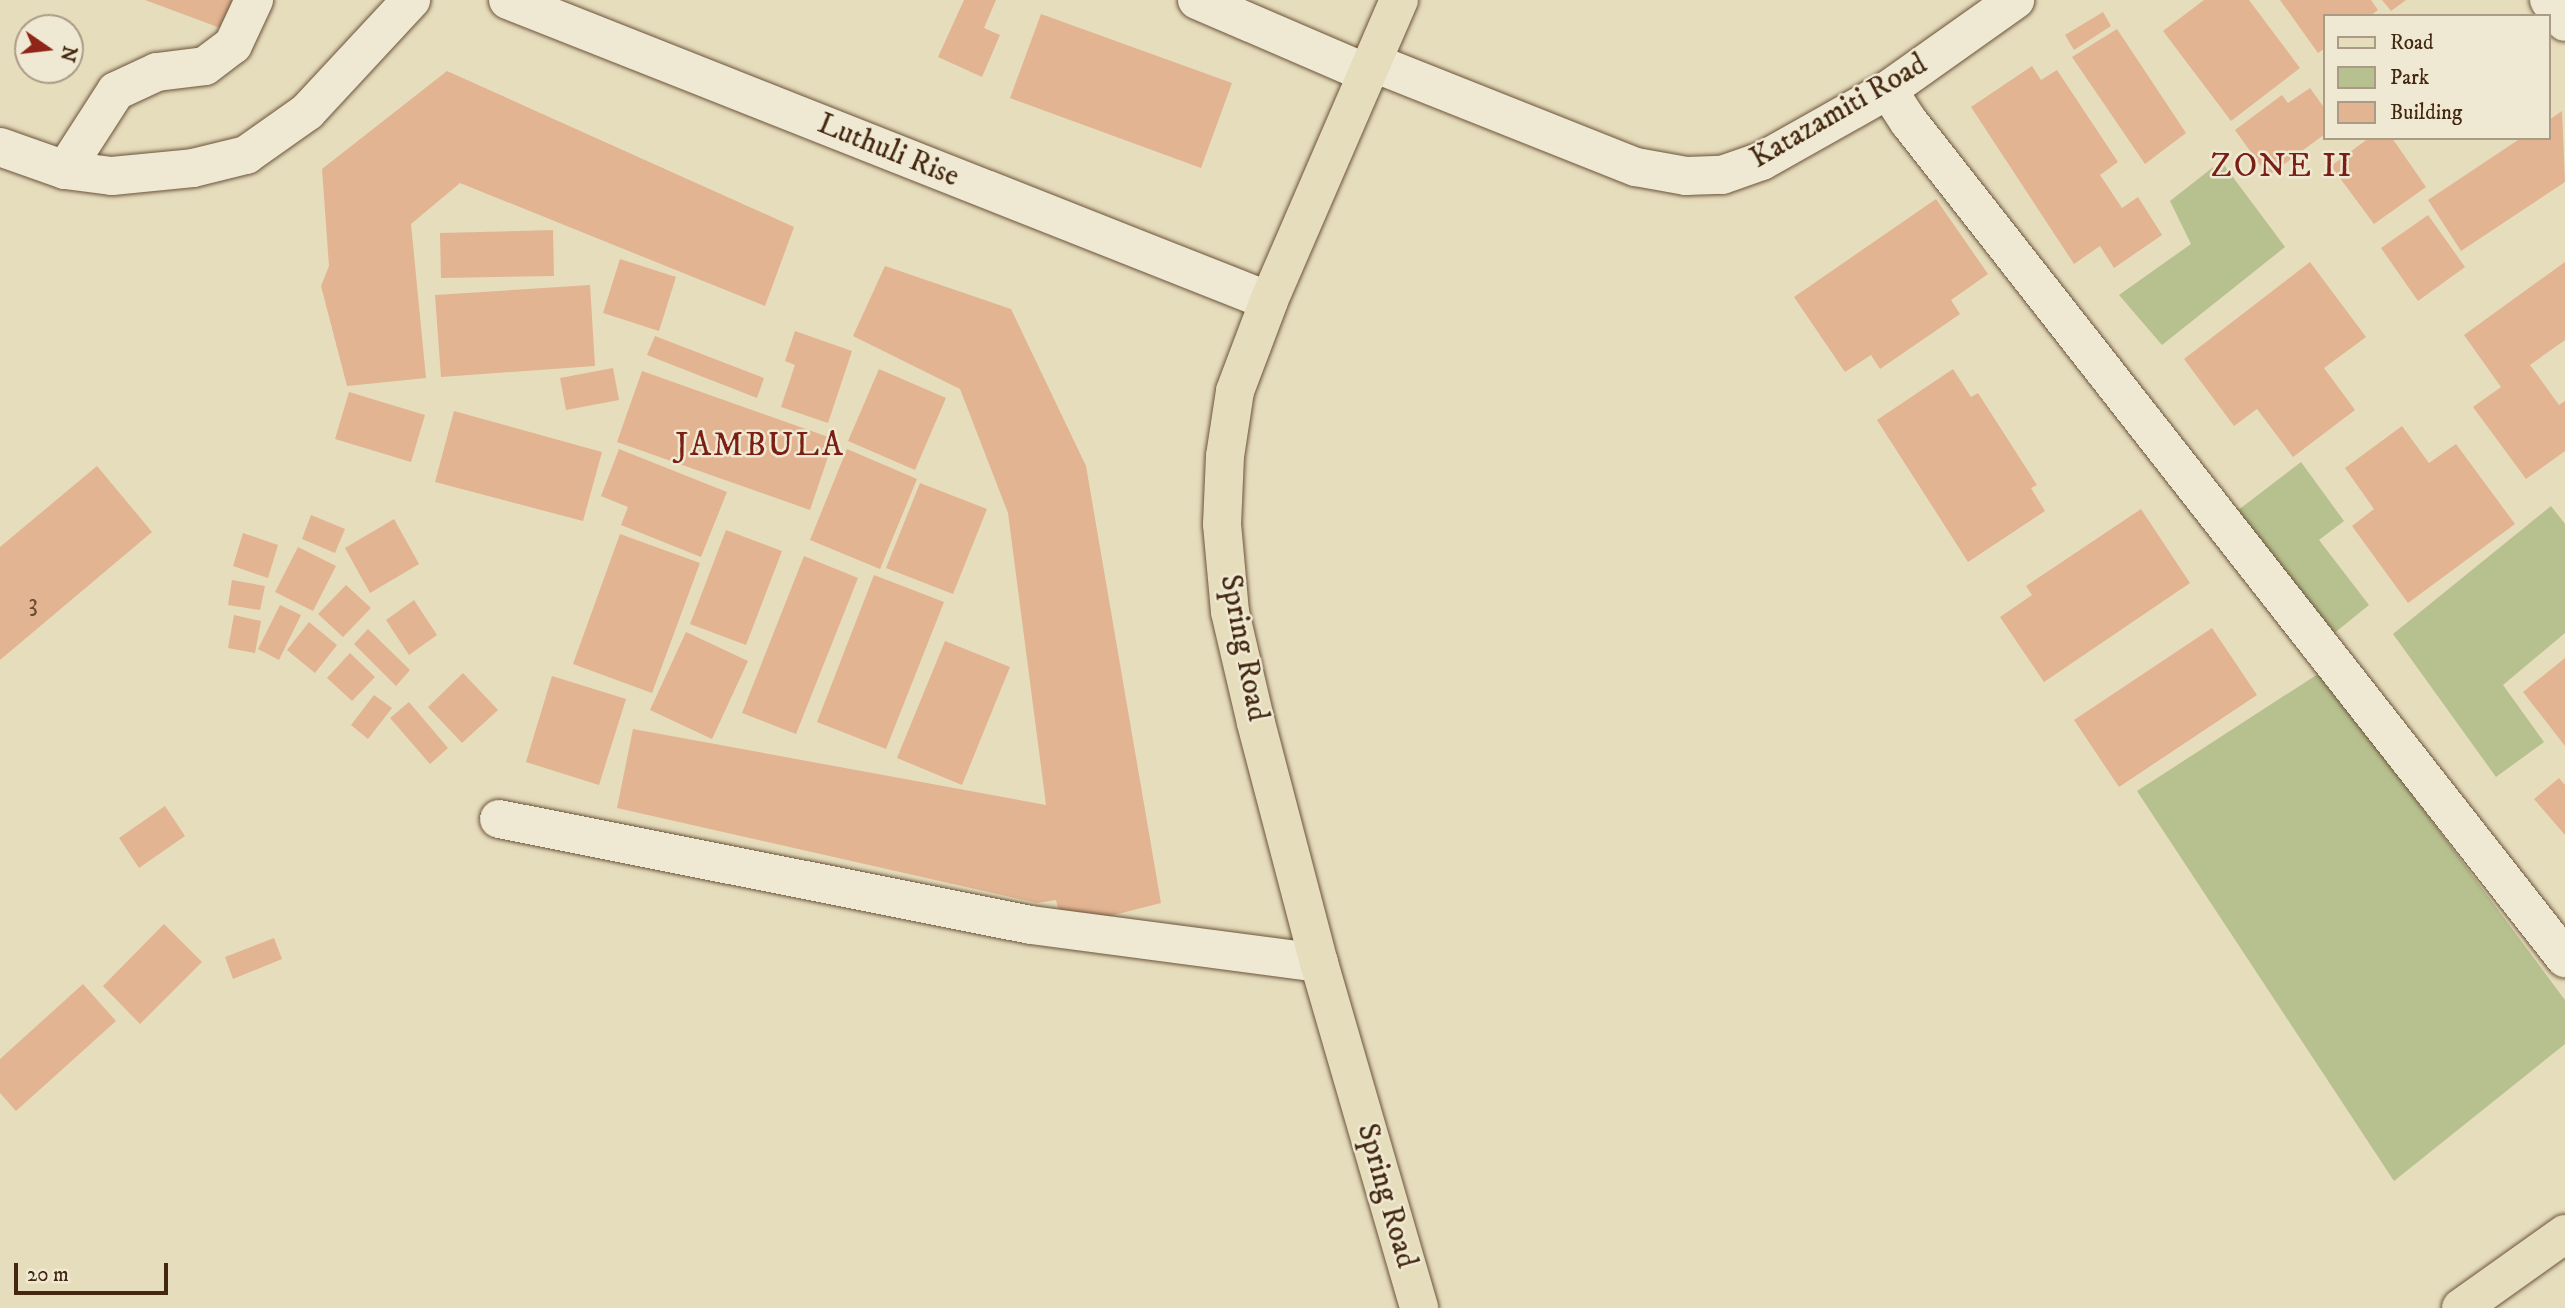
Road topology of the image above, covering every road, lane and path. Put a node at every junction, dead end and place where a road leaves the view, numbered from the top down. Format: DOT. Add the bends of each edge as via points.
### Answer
graph roads {
  1 [pos="254,0"];
  2 [pos="411,0"];
  3 [pos="508,0"];
  4 [pos="1197,0"];
  5 [pos="1399,0"];
  6 [pos="2015,0"];
  7 [pos="2549,0"];
  8 [pos="2565,22"];
  9 [pos="1372,68"];
  10 [pos="1888,90"];
  11 [pos="0,147"];
  12 [pos="65,170"];
  13 [pos="1269,301"];
  14 [pos="499,819"];
  15 [pos="2565,958"];
  16 [pos="1319,963"];
  17 [pos="2565,1234"];
  18 [pos="1419,1308"];
  19 [pos="2461,1308"];
  1 -- 12 [label="street" via="233,45 205,66 157,72 116,91"];
  2 -- 12 [label="street" via="307,112 246,155 112,176"];
  3 -- 13 [label="street, Luthuli Rise"];
  4 -- 9 [label="street, Katazamiti Road"];
  5 -- 9 [label="main road, Spring Road"];
  6 -- 10 [label="street, Katazamiti Road"];
  7 -- 8 [label="street"];
  9 -- 10 [label="street, Katazamiti Road" via="1636,167 1686,176 1722,175 1762,161"];
  9 -- 13 [label="main road, Spring Road"];
  10 -- 15 [label="street"];
  11 -- 12 [label="street"];
  13 -- 16 [label="main road, Spring Road" via="1235,391 1225,456 1222,524 1230,612"];
  14 -- 16 [label="street" via="1031,925"];
  16 -- 18 [label="main road, Spring Road"];
  17 -- 19 [label="main road"];
}
